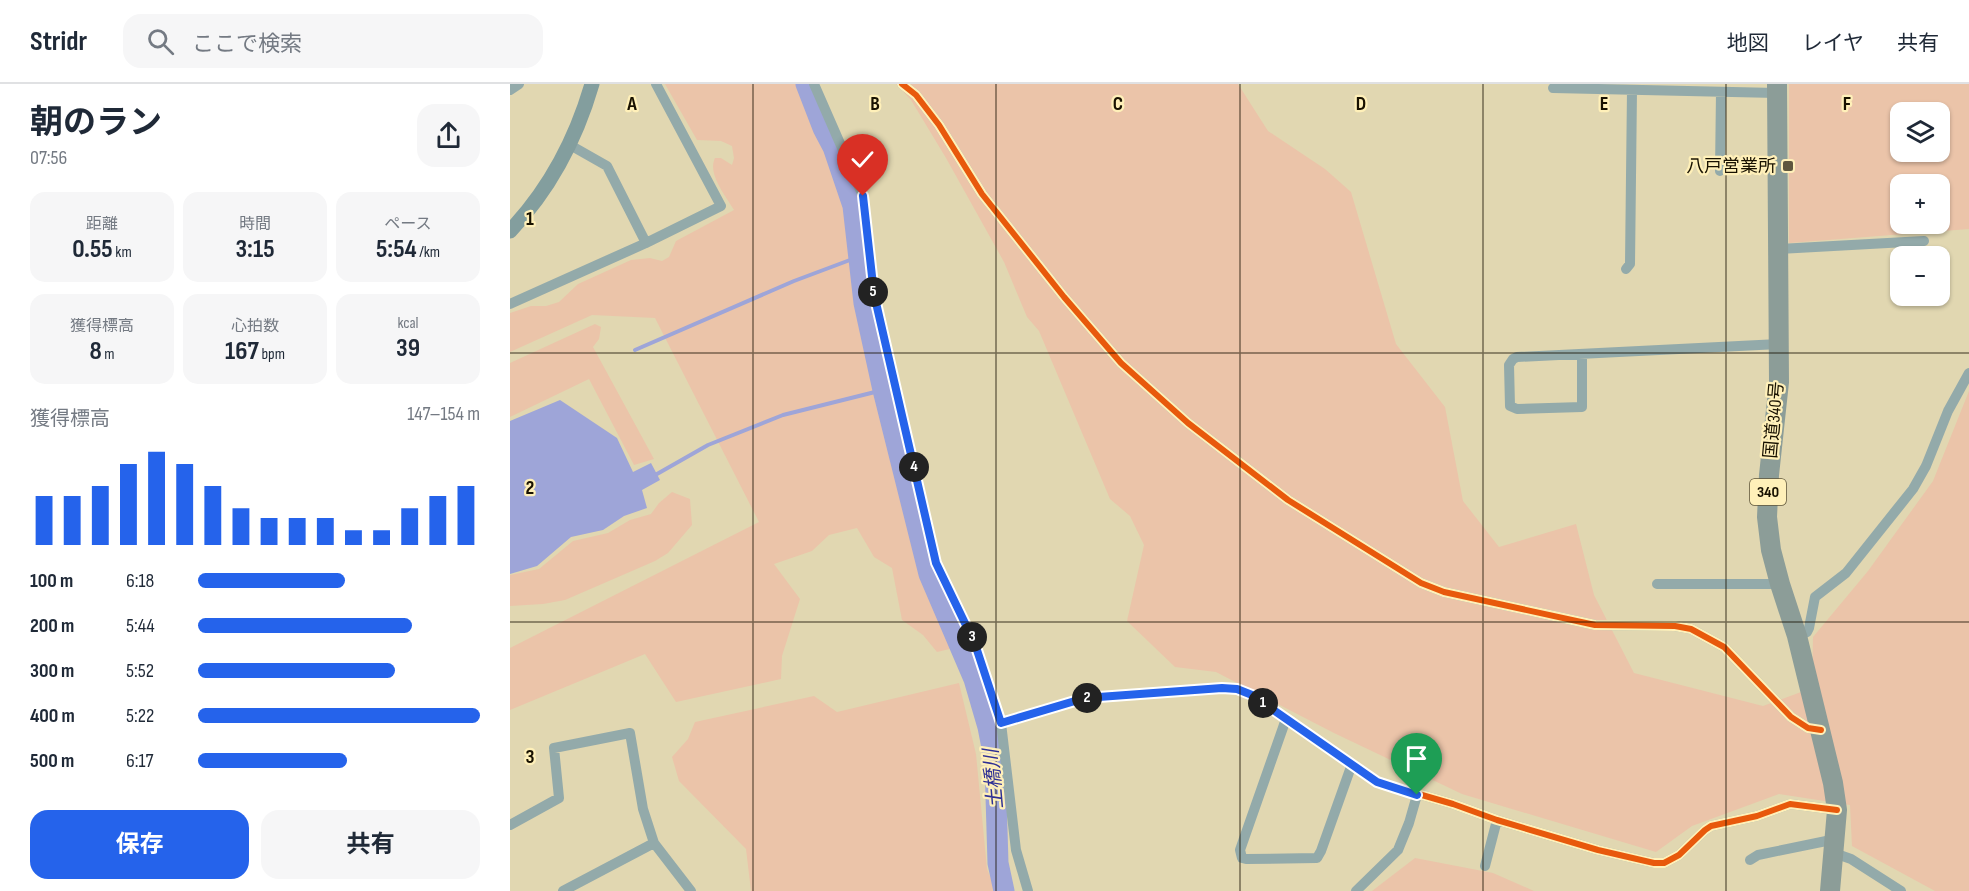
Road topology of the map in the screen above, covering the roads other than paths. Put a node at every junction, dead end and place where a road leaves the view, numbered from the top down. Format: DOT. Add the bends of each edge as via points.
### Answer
graph roads {
  1 [pos="519,84"];
  2 [pos="592,84"];
  3 [pos="656,84"];
  4 [pos="814,84"];
  5 [pos="903,84"];
  6 [pos="1553,88"];
  7 [pos="1777,88"];
  8 [pos="510,90"];
  9 [pos="1632,90"];
  10 [pos="1721,92"];
  11 [pos="570,145"];
  12 [pos="1720,171"];
  13 [pos="510,231"];
  14 [pos="1924,241"];
  15 [pos="646,243"];
  16 [pos="1779,249"];
  17 [pos="1626,268"];
  18 [pos="510,304"];
  19 [pos="1779,344"];
  20 [pos="1582,354"];
  21 [pos="1969,373"];
  22 [pos="1657,584"];
  23 [pos="1780,584"];
  24 [pos="1797,636"];
  25 [pos="1286,719"];
  26 [pos="1001,723"];
  27 [pos="1821,730"];
  28 [pos="1352,764"];
  29 [pos="1417,795"];
  30 [pos="1837,810"];
  31 [pos="1497,820"];
  32 [pos="510,825"];
  33 [pos="654,843"];
  34 [pos="1835,846"];
  35 [pos="1750,860"];
  36 [pos="1485,866"];
  37 [pos="563,891"];
  38 [pos="691,891"];
  39 [pos="1028,891"];
  40 [pos="1356,891"];
  41 [pos="1830,891"];
  42 [pos="1902,891"];
  1 -- 8 [label="street"];
  2 -- 11 [label="street"];
  3 -- 15 [label="street" via="721,206"];
  4 -- 26 [label="street" via="863,196 874,294 936,563 975,644"];
  5 -- 27 [label="street" via="939,125 982,194 1121,363 1188,423 1288,500 1421,583 1444,592 1595,625 1691,629 1724,647 1791,717 1808,728"];
  6 -- 9 [label="street"];
  7 -- 10 [label="street"];
  7 -- 16 [label="highway, 国道340号 / 340"];
  9 -- 10 [label="street"];
  9 -- 17 [label="street" via="1630,264"];
  10 -- 12 [label="street"];
  11 -- 13 [label="street" via="554,175"];
  11 -- 15 [label="street" via="607,166"];
  14 -- 16 [label="street"];
  15 -- 18 [label="street"];
  16 -- 19 [label="highway, 国道340号 / 340"];
  19 -- 20 [label="street"];
  19 -- 23 [label="highway, 国道340号 / 340" via="1767,517"];
  20 -- 20 [label="street" via="1513,359 1509,365 1510,406 1582,407"];
  21 -- 24 [label="street" via="1913,489 1846,573 1815,597 1809,628"];
  22 -- 23 [label="street"];
  23 -- 24 [label="highway, 国道340号 / 340"];
  24 -- 27 [label="highway, 国道340号 / 340"];
  25 -- 26 [label="street" via="1252,695 1222,688 1085,698"];
  25 -- 28 [label="street"];
  25 -- 28 [label="street" via="1240,850 1242,858 1317,858"];
  26 -- 39 [label="street" via="1016,850"];
  27 -- 30 [label="highway, 国道340号 / 340"];
  28 -- 29 [label="street" via="1377,782"];
  29 -- 31 [label="street"];
  29 -- 40 [label="street" via="1398,850"];
  30 -- 31 [label="street" via="1790,804 1711,826 1664,863 1598,850"];
  30 -- 34 [label="highway, 国道340号 / 340"];
  31 -- 36 [label="street"];
  32 -- 33 [label="street" via="559,798 554,748 630,733 643,809"];
  33 -- 37 [label="street"];
  33 -- 38 [label="street"];
  34 -- 35 [label="street" via="1758,855"];
  34 -- 41 [label="highway, 国道340号 / 340"];
  34 -- 42 [label="street"];
}
